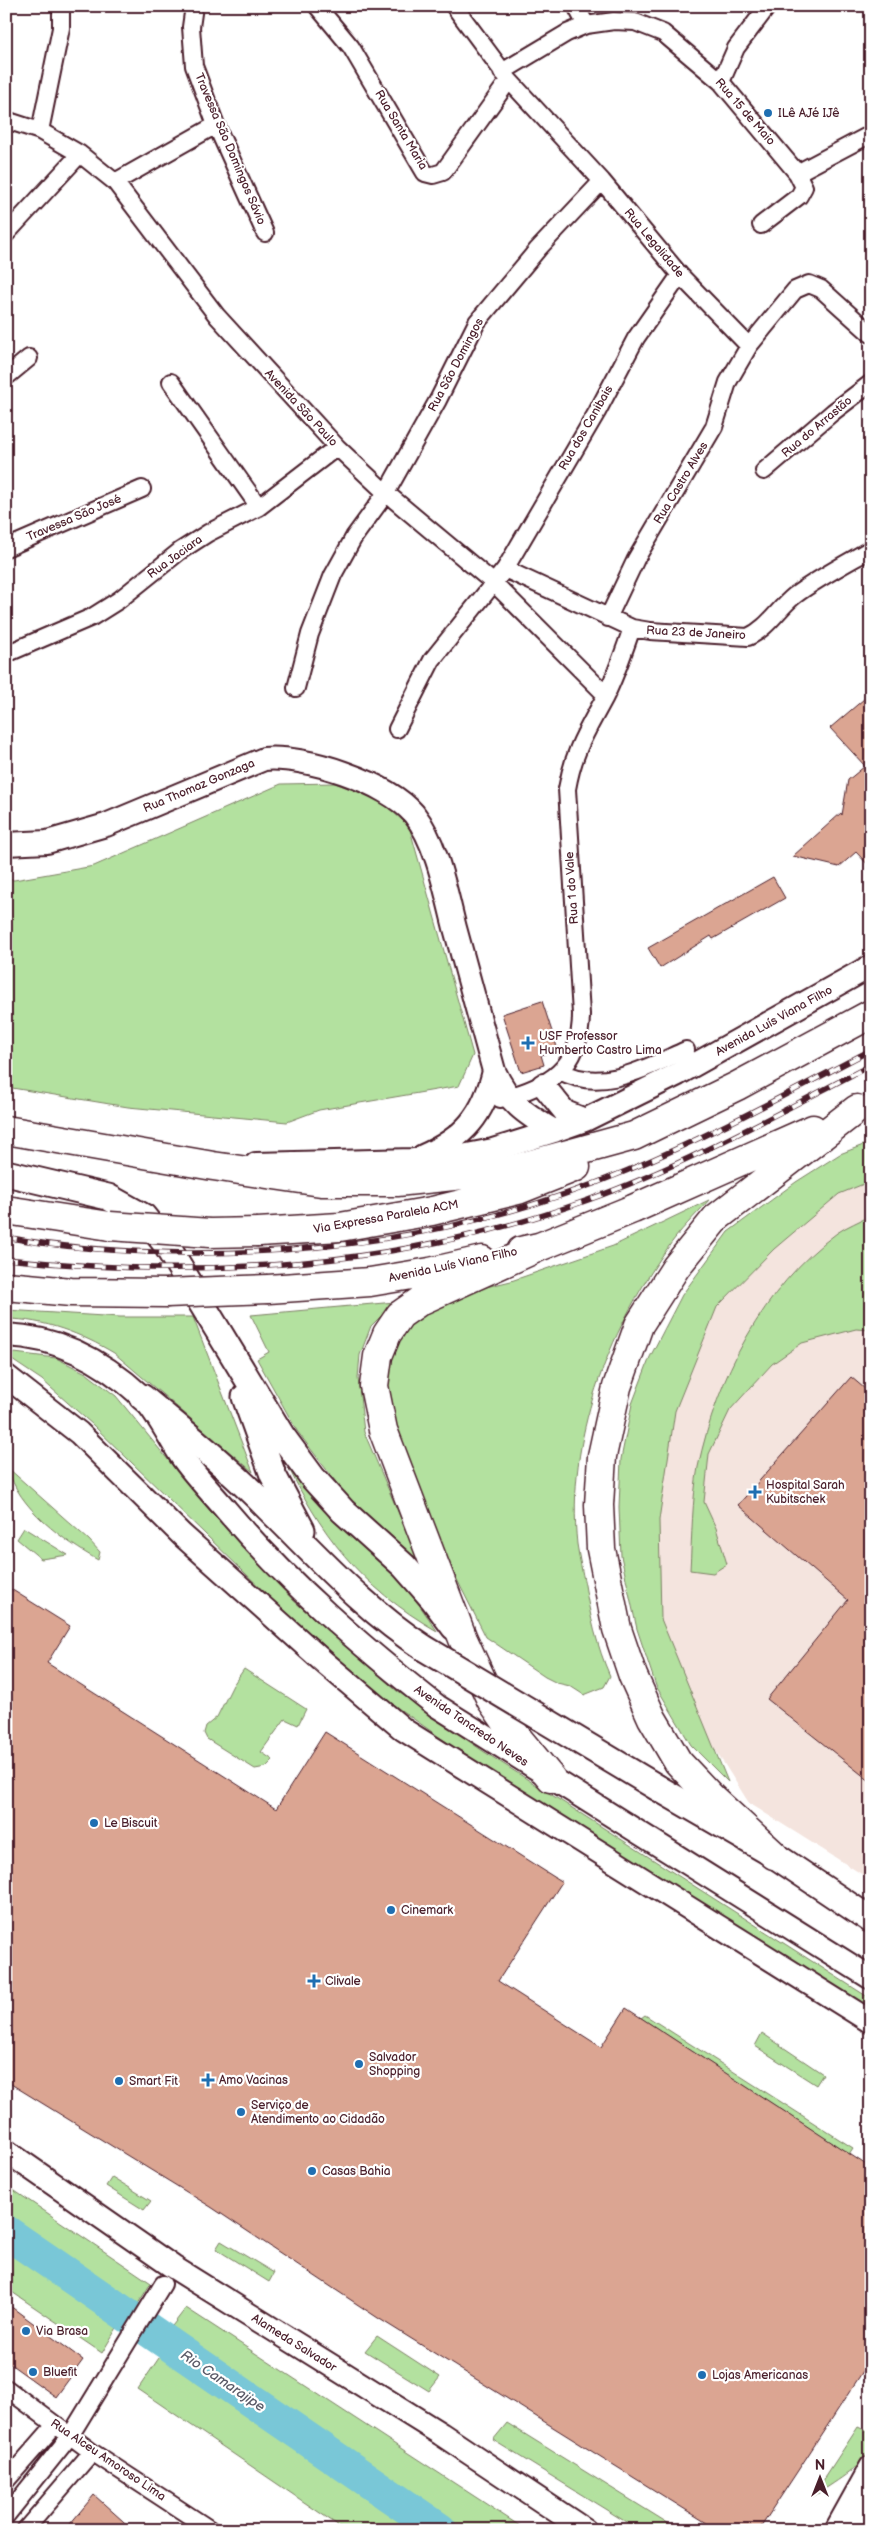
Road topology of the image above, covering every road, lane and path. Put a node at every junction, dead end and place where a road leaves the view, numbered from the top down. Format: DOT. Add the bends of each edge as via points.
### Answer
graph roads {
  1 [pos="61,6"];
  2 [pos="194,6"];
  3 [pos="316,6"];
  4 [pos="454,6"];
  5 [pos="576,6"];
  6 [pos="768,6"];
  7 [pos="586,25"];
  8 [pos="505,76"];
  9 [pos="721,82"];
  10 [pos="6,120"];
  11 [pos="216,124"];
  12 [pos="40,130"];
  13 [pos="871,134"];
  14 [pos="80,154"];
  15 [pos="797,173"];
  16 [pos="602,181"];
  17 [pos="116,182"];
  18 [pos="761,225"];
  19 [pos="265,233"];
  20 [pos="6,234"];
  21 [pos="680,275"];
  22 [pos="871,334"];
  23 [pos="749,346"];
  24 [pos="29,358"];
  25 [pos="6,376"];
  26 [pos="171,382"];
  27 [pos="871,383"];
  28 [pos="337,447"];
  29 [pos="764,471"];
  30 [pos="142,489"];
  31 [pos="386,493"];
  32 [pos="259,507"];
  33 [pos="6,548"];
  34 [pos="871,549"];
  35 [pos="505,569"];
  36 [pos="495,584"];
  37 [pos="608,618"];
  38 [pos="632,628"];
  39 [pos="6,654"];
  40 [pos="296,688"];
  41 [pos="606,695"];
  42 [pos="397,729"];
  43 [pos="6,844"];
  44 [pos="871,966"];
  45 [pos="871,1014"];
  46 [pos="686,1050"];
  47 [pos="494,1071"];
  48 [pos="552,1078"];
  49 [pos="508,1097"];
  50 [pos="484,1102"];
  51 [pos="864,1106"];
  52 [pos="585,1120"];
  53 [pos="6,1130"];
  54 [pos="554,1131"];
  55 [pos="634,1136"];
  56 [pos="413,1160"];
  57 [pos="212,1166"];
  58 [pos="6,1173"];
  59 [pos="6,1210"];
  60 [pos="539,1247"];
  61 [pos="6,1286"];
  62 [pos="222,1334"];
  63 [pos="6,1335"];
  64 [pos="6,1376"];
  65 [pos="142,1397"];
  66 [pos="321,1562"];
  67 [pos="463,1639"];
  68 [pos="551,1778"];
  69 [pos="774,1856"];
  70 [pos="871,1920"];
  71 [pos="871,1978"];
  72 [pos="871,2022"];
  73 [pos="6,2151"];
  74 [pos="163,2284"];
  75 [pos="6,2388"];
  76 [pos="55,2425"];
  77 [pos="70,2436"];
  78 [pos="92,2452"];
  79 [pos="871,2467"];
  80 [pos="6,2481"];
  81 [pos="871,2505"];
  82 [pos="6,2516"];
  83 [pos="25,2530"];
  84 [pos="211,2530"];
  85 [pos="585,2530"];
  86 [pos="836,2530"];
  87 [pos="856,2530"];
  1 -- 12 [label="street" via="61,28"];
  2 -- 11 [label="street, Travessa São Domingos Sávio" via="191,28 194,66"];
  3 -- 8 [label="street, Rua Santa Maria" via="351,47 425,173 443,172"];
  4 -- 8 [label="street, Rua Legalidade"];
  5 -- 7 [label="street"];
  6 -- 9 [label="street" via="736,48"];
  7 -- 8 [label="street, Rua 15 de Maio" via="567,33"];
  7 -- 9 [label="street, Rua 15 de Maio" via="614,20 635,22 663,33"];
  8 -- 16 [label="street, Rua Legalidade"];
  9 -- 15 [label="street, Rua 15 de Maio"];
  10 -- 12 [label="street, Avenida São Paulo"];
  11 -- 17 [label="street"];
  11 -- 19 [label="street, Travessa São Domingos Sávio"];
  12 -- 14 [label="street, Avenida São Paulo"];
  13 -- 15 [label="street"];
  14 -- 17 [label="street, Avenida São Paulo"];
  14 -- 20 [label="street"];
  15 -- 18 [label="street" via="804,190"];
  16 -- 21 [label="street, Rua Legalidade"];
  16 -- 31 [label="street, Rua São Domingos" via="538,249 477,322"];
  17 -- 28 [label="street, Avenida São Paulo" via="217,316"];
  21 -- 23 [label="street, Rua Legalidade"];
  21 -- 35 [label="street, Rua dos Canibais" via="636,338 597,412"];
  22 -- 23 [label="street" via="821,289 809,284 795,290"];
  23 -- 37 [label="street, Rua Castro Alves" via="728,382 714,427 636,559"];
  24 -- 25 [label="street"];
  26 -- 32 [label="street"];
  27 -- 29 [label="street, Rua do Arrastão"];
  28 -- 31 [label="street, Avenida São Paulo"];
  28 -- 32 [label="street, Rua Jaciara"];
  30 -- 33 [label="street, Travessa São José"];
  31 -- 36 [label="street, Avenida São Paulo"];
  31 -- 40 [label="street, Rua São Domingos" via="354,537 333,575 310,634"];
  32 -- 39 [label="street, Rua Jaciara" via="180,551 119,600 92,617"];
  34 -- 38 [label="street, Rua 23 de Janeiro" via="795,596 758,633 748,637"];
  35 -- 36 [label="street, Rua dos Canibais"];
  35 -- 37 [label="street, Rua 23 de Janeiro"];
  36 -- 41 [label="street, Avenida São Paulo"];
  36 -- 42 [label="street, Rua dos Canibais" via="432,660"];
  37 -- 38 [label="street, Rua 23 de Janeiro"];
  38 -- 41 [label="street, Rua 1 do Vale"];
  41 -- 48 [label="street, Rua 1 do Vale" via="571,765 568,789 581,1032 573,1054"];
  43 -- 47 [label="street, Rua Thomaz Gonzaga" via="47,842 106,825 264,759 306,763 373,786 396,798 414,814 434,853"];
  44 -- 52 [label="street, Avenida Luís Viana Filho" via="678,1074"];
  45 -- 55 [label="highway, Avenida Luís Viana Filho" via="737,1086"];
  46 -- 48 [label="street" via="618,1079"];
  47 -- 49 [label="street, Rua Thomaz Gonzaga"];
  47 -- 50 [label="street"];
  48 -- 49 [label="street"];
  48 -- 52 [label="street" via="565,1112"];
  49 -- 50 [label="street"];
  49 -- 54 [label="street, Rua Thomaz Gonzaga" via="520,1110"];
  50 -- 56 [label="street" via="475,1119 458,1136"];
  51 -- 60 [label="highway, Avenida Luís Viana Filho" via="633,1210"];
  51 -- 69 [label="highway" via="716,1218 676,1267 639,1325 617,1387 602,1456 601,1549 617,1629 633,1676 652,1718 678,1762"];
  52 -- 54 [label="street, Avenida Luís Viana Filho"];
  53 -- 57 [label="highway, Avenida Luís Viana Filho"];
  54 -- 56 [label="street, Avenida Luís Viana Filho" via="493,1150"];
  55 -- 57 [label="highway, Avenida Luís Viana Filho" via="510,1170 397,1182 321,1182"];
  55 -- 59 [label="highway, Via Expressa Paralela ACM, bridge" via="577,1167 518,1190 475,1202 340,1227 210,1233 110,1226"];
  56 -- 57 [label="street, Avenida Luís Viana Filho"];
  58 -- 62 [label="main road" via="108,1197 144,1217 165,1243"];
  60 -- 61 [label="highway, Avenida Luís Viana Filho, bridge" via="370,1282 166,1293 71,1292"];
  60 -- 67 [label="highway" via="420,1301 400,1315 378,1356 374,1386 383,1430"];
  62 -- 66 [label="main road" via="273,1475"];
  62 -- 67 [label="main road" via="282,1436 313,1478 343,1511 404,1566"];
  63 -- 65 [label="street, Avenida Tancredo Neves" via="54,1342 80,1353"];
  64 -- 72 [label="street" via="79,1434 189,1542 404,1730"];
  65 -- 66 [label="main road" via="261,1501"];
  65 -- 68 [label="street, Avenida Tancredo Neves" via="182,1458 238,1523 366,1650 437,1706"];
  66 -- 69 [label="main road, bridge" via="396,1630"];
  67 -- 68 [label="highway" via="491,1700"];
  68 -- 71 [label="street, Avenida Tancredo Neves"];
  69 -- 70 [label="main road"];
  73 -- 85 [label="street, Alameda Salvador" via="173,2267 441,2434"];
  74 -- 77 [label="street"];
  75 -- 76 [label="street, Rua Alceu Amoroso Lima"];
  76 -- 77 [label="street, Rua Alceu Amoroso Lima"];
  76 -- 80 [label="street"];
  77 -- 78 [label="street, Rua Alceu Amoroso Lima"];
  77 -- 82 [label="street"];
  78 -- 83 [label="street"];
  78 -- 84 [label="street, Rua Alceu Amoroso Lima"];
  79 -- 86 [label="street"];
  81 -- 87 [label="street"];
}
